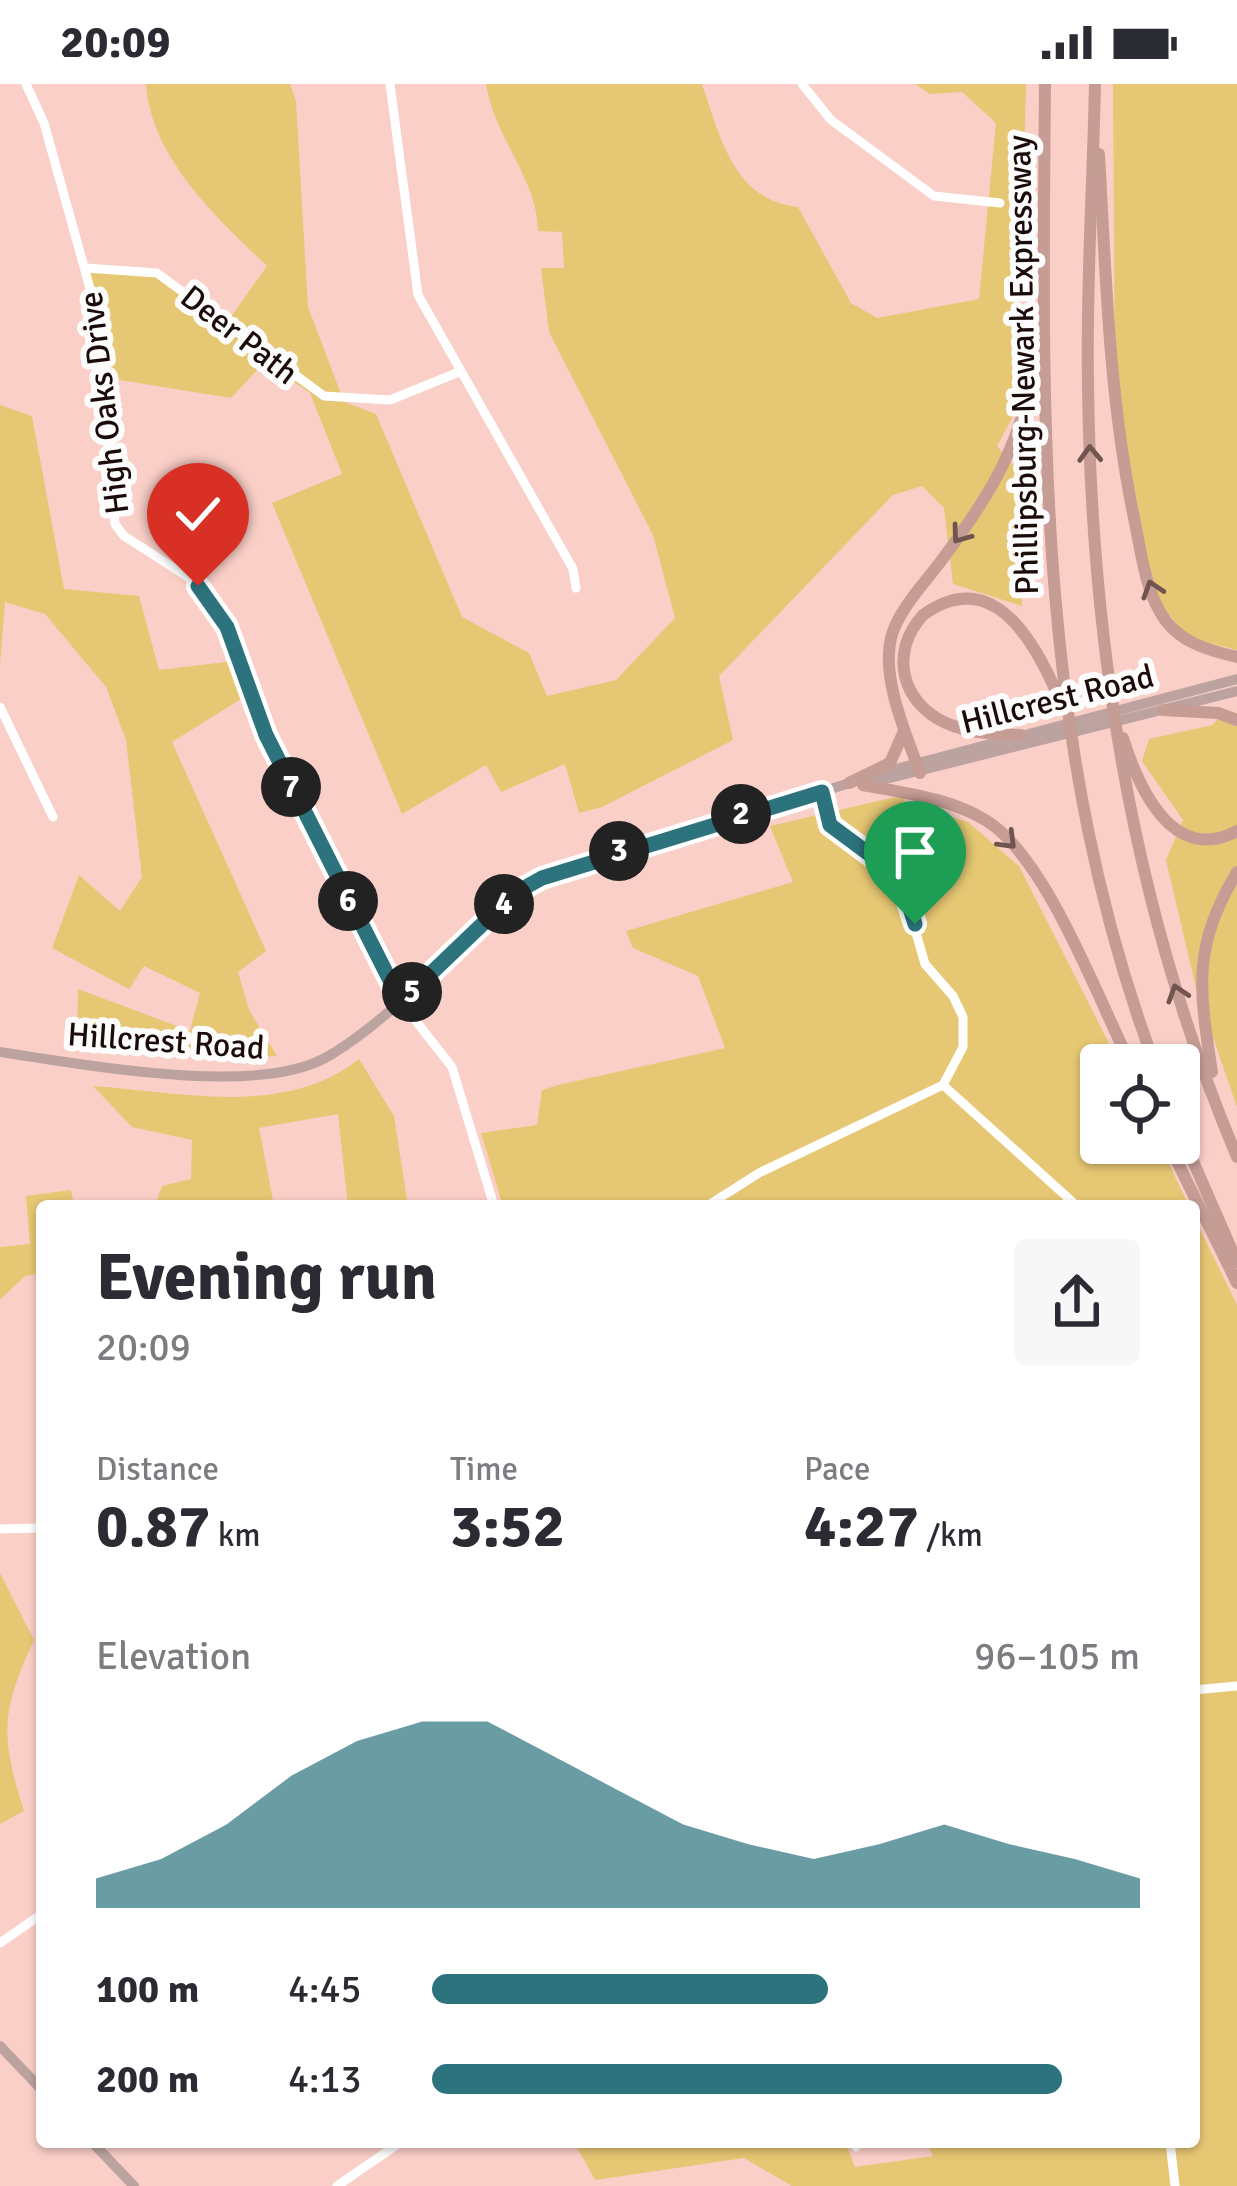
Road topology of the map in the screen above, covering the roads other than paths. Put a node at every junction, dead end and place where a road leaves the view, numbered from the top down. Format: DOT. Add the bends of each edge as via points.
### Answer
graph roads {
  1 [pos="26,84"];
  2 [pos="390,84"];
  3 [pos="802,84"];
  4 [pos="1045,84"];
  5 [pos="1095,90"];
  6 [pos="1000,203"];
  7 [pos="86,268"];
  8 [pos="1041,311"];
  9 [pos="459,372"];
  10 [pos="576,588"];
  11 [pos="1237,657"];
  12 [pos="1237,679"];
  13 [pos="1237,692"];
  14 [pos="1110,696"];
  15 [pos="0,707"];
  16 [pos="1163,710"];
  17 [pos="1132,713"];
  18 [pos="1067,717"];
  19 [pos="1237,720"];
  20 [pos="904,724"];
  21 [pos="1021,735"];
  22 [pos="1045,735"];
  23 [pos="918,768"];
  24 [pos="856,784"];
  25 [pos="822,792"];
  26 [pos="53,817"];
  27 [pos="1237,831"];
  28 [pos="1237,872"];
  29 [pos="401,1002"];
  30 [pos="1121,1044"];
  31 [pos="1148,1044"];
  32 [pos="0,1052"];
  33 [pos="943,1085"];
  34 [pos="1216,1103"];
  35 [pos="1237,1156"];
  36 [pos="1178,1164"];
  37 [pos="1194,1164"];
  38 [pos="492,1200"];
  39 [pos="717,1200"];
  40 [pos="1070,1200"];
  41 [pos="1196,1200"];
  42 [pos="1200,1208"];
  43 [pos="1237,1262"];
  44 [pos="1237,1283"];
  45 [pos="36,1528"];
  46 [pos="0,1529"];
  47 [pos="1237,1687"];
  48 [pos="1200,1690"];
  49 [pos="36,1918"];
  50 [pos="0,1943"];
  51 [pos="0,2046"];
  52 [pos="36,2084"];
  53 [pos="98,2148"];
  54 [pos="392,2148"];
  55 [pos="1171,2148"];
  56 [pos="134,2186"];
  57 [pos="337,2186"];
  58 [pos="1175,2186"];
  1 -- 7 [label="street, High Oaks Drive"];
  2 -- 9 [label="street" via="418,295"];
  3 -- 6 [label="street" via="831,120 934,196"];
  4 -- 8 [label="highway, Phillipsburg-Newark Expressway"];
  11 -- 5 [label="highway, one-way" via="1182,636 1148,584 1112,384"];
  14 -- 5 [label="highway, Phillipsburg-Newark Expressway, one-way" via="1088,383"];
  7 -- 9 [label="street, Deer Path" via="157,273 324,396 390,400"];
  7 -- 29 [label="street, High Oaks Drive" via="99,326 116,524 217,607 266,735"];
  8 -- 18 [label="highway, Phillipsburg-Newark Expressway" via="1052,606"];
  8 -- 20 [label="highway, one-way" via="1014,448 891,638"];
  9 -- 10 [label="street"];
  12 -- 17 [label="main road, Hillcrest Road"];
  13 -- 16 [label="main road, Hillcrest Road"];
  14 -- 27 [label="highway" via="1150,806 1185,835 1212,839"];
  34 -- 14 [label="highway, Phillipsburg-Newark Expressway, one-way" via="1143,879"];
  15 -- 26 [label="street"];
  16 -- 17 [label="main road, Hillcrest Road"];
  16 -- 19 [label="highway"];
  17 -- 22 [label="main road, Hillcrest Road"];
  18 -- 21 [label="highway" via="1036,646 1001,610 960,601 923,614 902,652 914,698 957,727"];
  18 -- 31 [label="highway, Phillipsburg-Newark Expressway" via="1097,881"];
  20 -- 23 [label="highway"];
  20 -- 24 [label="highway" via="890,763"];
  21 -- 22 [label="main road, Hillcrest Road"];
  21 -- 23 [label="main road, Hillcrest Road"];
  22 -- 23 [label="main road, Hillcrest Road"];
  23 -- 24 [label="main road, Hillcrest Road"];
  24 -- 25 [label="main road, Hillcrest Road"];
  24 -- 30 [label="highway, one-way" via="953,805 1004,833 1037,876"];
  25 -- 29 [label="main road, Hillcrest Road" via="542,878 515,893"];
  25 -- 33 [label="street" via="830,825 900,877 925,964 963,1017 960,1060"];
  28 -- 34 [label="highway" via="1209,926 1200,970"];
  29 -- 32 [label="main road, Hillcrest Road" via="324,1059 283,1074 148,1070"];
  29 -- 38 [label="street, High Oaks Drive" via="452,1067"];
  33 -- 39 [label="street"];
  33 -- 40 [label="street"];
  34 -- 35 [label="highway, Phillipsburg-Newark Expressway"];
  36 -- 41 [label="highway"];
  37 -- 43 [label="highway"];
  42 -- 44 [label="highway"];
  45 -- 46 [label="street"];
  47 -- 48 [label="street"];
  49 -- 50 [label="street"];
  51 -- 52 [label="main road"];
  53 -- 56 [label="main road"];
  54 -- 57 [label="street"];
  55 -- 58 [label="street"];
}
